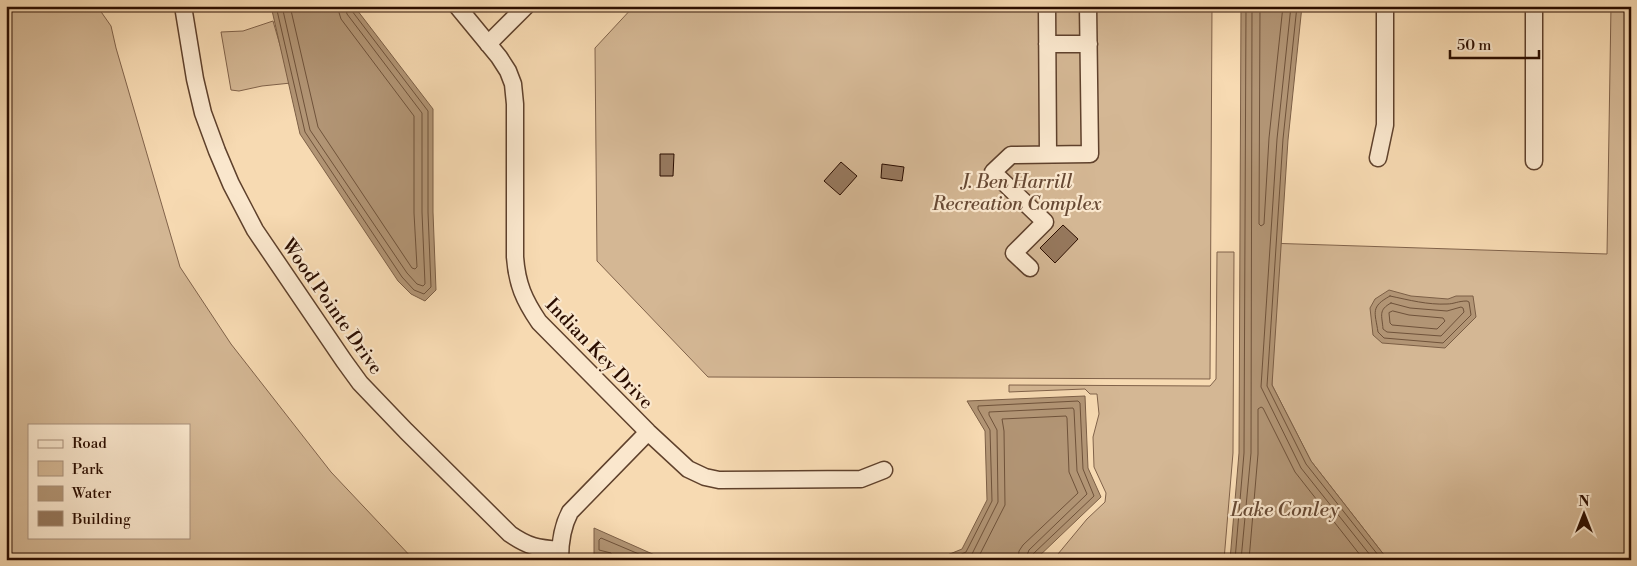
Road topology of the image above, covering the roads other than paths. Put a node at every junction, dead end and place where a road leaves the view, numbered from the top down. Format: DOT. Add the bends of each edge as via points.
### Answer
graph roads {
  1 [pos="183,6"];
  2 [pos="457,6"];
  3 [pos="526,6"];
  4 [pos="1047,6"];
  5 [pos="1088,6"];
  6 [pos="1385,6"];
  7 [pos="1534,6"];
  8 [pos="488,44"];
  9 [pos="1047,44"];
  10 [pos="1089,44"];
  11 [pos="1048,154"];
  12 [pos="1378,158"];
  13 [pos="1534,161"];
  14 [pos="1030,268"];
  15 [pos="648,432"];
  16 [pos="884,470"];
  17 [pos="560,555"];
  1 -- 17 [label="street, Wood Pointe Drive" via="195,80 216,151 242,208 344,361 360,383 406,431 510,534 523,543"];
  2 -- 8 [label="street, Indian Key Drive"];
  3 -- 8 [label="street"];
  4 -- 9 [label="street"];
  5 -- 10 [label="street"];
  6 -- 12 [label="street" via="1384,125"];
  7 -- 13 [label="street"];
  8 -- 15 [label="street, Indian Key Drive" via="508,71 513,84 516,273 527,305 539,322"];
  9 -- 10 [label="street"];
  9 -- 11 [label="street"];
  10 -- 11 [label="street" via="1090,154"];
  11 -- 14 [label="street" via="1012,155 992,172 1045,222 1014,253"];
  15 -- 16 [label="street, Indian Key Drive" via="688,469 719,480 861,479"];
  15 -- 17 [label="street" via="570,512 564,524"];
}
